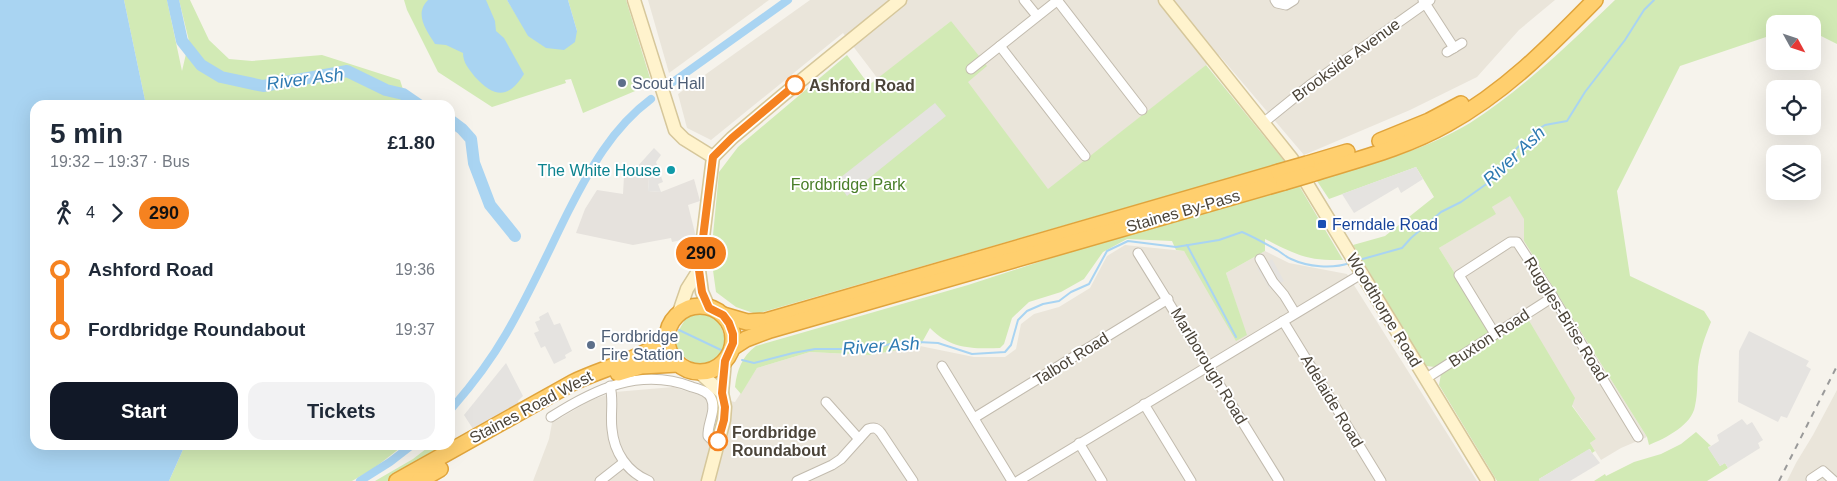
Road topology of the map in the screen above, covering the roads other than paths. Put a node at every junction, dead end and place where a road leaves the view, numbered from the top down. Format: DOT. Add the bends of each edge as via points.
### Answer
graph roads {
  1 [pos="634,0"];
  2 [pos="900,0"];
  3 [pos="1024,0"];
  4 [pos="1057,0"];
  5 [pos="1165,0"];
  6 [pos="1275,0"];
  7 [pos="1294,0"];
  8 [pos="1582,0"];
  9 [pos="1596,0"];
  10 [pos="1426,1"];
  11 [pos="1037,16"];
  12 [pos="1000,46"];
  13 [pos="1454,48"];
  14 [pos="971,69"];
  15 [pos="1142,110"];
  16 [pos="1263,123"];
  17 [pos="1085,156"];
  18 [pos="713,157"];
  19 [pos="1309,169"];
  20 [pos="1281,177"];
  21 [pos="1138,252"];
  22 [pos="1260,259"];
  23 [pos="1358,265"];
  24 [pos="699,270"];
  25 [pos="1553,297"];
  26 [pos="1168,299"];
  27 [pos="709,308"];
  28 [pos="1295,313"];
  29 [pos="678,315"];
  30 [pos="722,315"];
  31 [pos="1283,321"];
  32 [pos="1495,334"];
  33 [pos="668,338"];
  34 [pos="728,355"];
  35 [pos="678,364"];
  36 [pos="942,366"];
  37 [pos="1208,366"];
  38 [pos="700,372"];
  39 [pos="1425,379"];
  40 [pos="610,386"];
  41 [pos="722,393"];
  42 [pos="826,402"];
  43 [pos="1144,404"];
  44 [pos="552,417"];
  45 [pos="974,418"];
  46 [pos="1638,437"];
  47 [pos="859,439"];
  48 [pos="718,441"];
  49 [pos="1079,443"];
  50 [pos="455,449"];
  51 [pos="452,450"];
  52 [pos="623,463"];
  53 [pos="1811,479"];
  54 [pos="397,481"];
  55 [pos="419,481"];
  56 [pos="600,481"];
  57 [pos="648,481"];
  58 [pos="708,481"];
  59 [pos="797,481"];
  60 [pos="913,481"];
  61 [pos="1012,481"];
  62 [pos="1018,481"];
  63 [pos="1102,481"];
  64 [pos="1191,481"];
  65 [pos="1278,481"];
  66 [pos="1381,481"];
  67 [pos="1488,481"];
  68 [pos="1834,481"];
  1 -- 18 [label="street" via="675,130"];
  2 -- 18 [label="street"];
  3 -- 11 [label="street"];
  4 -- 11 [label="street"];
  4 -- 15 [label="street"];
  5 -- 16 [label="street, Woodthorpe Road"];
  6 -- 7 [label="street" via="1281,5"];
  8 -- 19 [label="highway, Staines By-Pass" via="1510,70 1468,100 1410,130"];
  9 -- 19 [label="highway, Staines By-Pass" via="1525,69 1446,125 1409,142"];
  10 -- 13 [label="street"];
  10 -- 16 [label="street, Brookside Avenue"];
  11 -- 12 [label="street"];
  12 -- 14 [label="street"];
  12 -- 17 [label="street"];
  16 -- 23 [label="street, Woodthorpe Road" via="1292,159"];
  18 -- 24 [label="street"];
  19 -- 20 [label="highway, Staines By-Pass, bridge"];
  20 -- 30 [label="highway, Staines By-Pass" via="766,321 747,322"];
  20 -- 34 [label="highway, Staines By-Pass" via="770,330 752,336"];
  21 -- 26 [label="street, Marlborough Road"];
  22 -- 28 [label="street"];
  23 -- 28 [label="street"];
  23 -- 39 [label="street, Woodthorpe Road"];
  24 -- 27 [label="street" via="702,292"];
  24 -- 29 [label="street" via="687,289"];
  25 -- 32 [label="street, Buxton Road"];
  25 -- 32 [label="street, Ruggles-Brise Road" via="1517,242 1510,242 1459,275"];
  25 -- 46 [label="street, Ruggles-Brise Road"];
  26 -- 37 [label="street, Marlborough Road"];
  26 -- 45 [label="street, Talbot Road"];
  27 -- 29 [label="highway" via="689,308"];
  27 -- 30 [label="highway"];
  28 -- 31 [label="street"];
  29 -- 33 [label="highway" via="671,324"];
  30 -- 34 [label="highway" via="733,334"];
  31 -- 37 [label="street"];
  31 -- 66 [label="street, Adelaide Road"];
  32 -- 39 [label="street, Buxton Road"];
  33 -- 35 [label="highway" via="670,351"];
  33 -- 50 [label="highway, Staines Road West" via="654,349 572,383"];
  34 -- 38 [label="highway" via="716,368"];
  34 -- 41 [label="street"];
  35 -- 38 [label="highway"];
  35 -- 55 [label="highway, Staines Road West" via="641,366 591,385"];
  36 -- 45 [label="street"];
  37 -- 43 [label="street"];
  37 -- 65 [label="street, Marlborough Road"];
  38 -- 41 [label="street"];
  39 -- 67 [label="street, Woodthorpe Road"];
  40 -- 44 [label="street"];
  40 -- 48 [label="street" via="641,379 674,380 705,392 713,406 708,436"];
  40 -- 52 [label="street" via="613,396 612,429"];
  41 -- 48 [label="street" via="724,420"];
  42 -- 47 [label="street"];
  43 -- 49 [label="street"];
  43 -- 64 [label="street"];
  45 -- 61 [label="street"];
  47 -- 59 [label="street" via="841,459"];
  47 -- 60 [label="street" via="868,429 878,429"];
  48 -- 58 [label="street"];
  49 -- 62 [label="street"];
  49 -- 63 [label="street"];
  51 -- 54 [label="highway, Staines Road West"];
  52 -- 56 [label="street"];
  52 -- 57 [label="street"];
  53 -- 68 [label="street" via="1823,470"];
}
